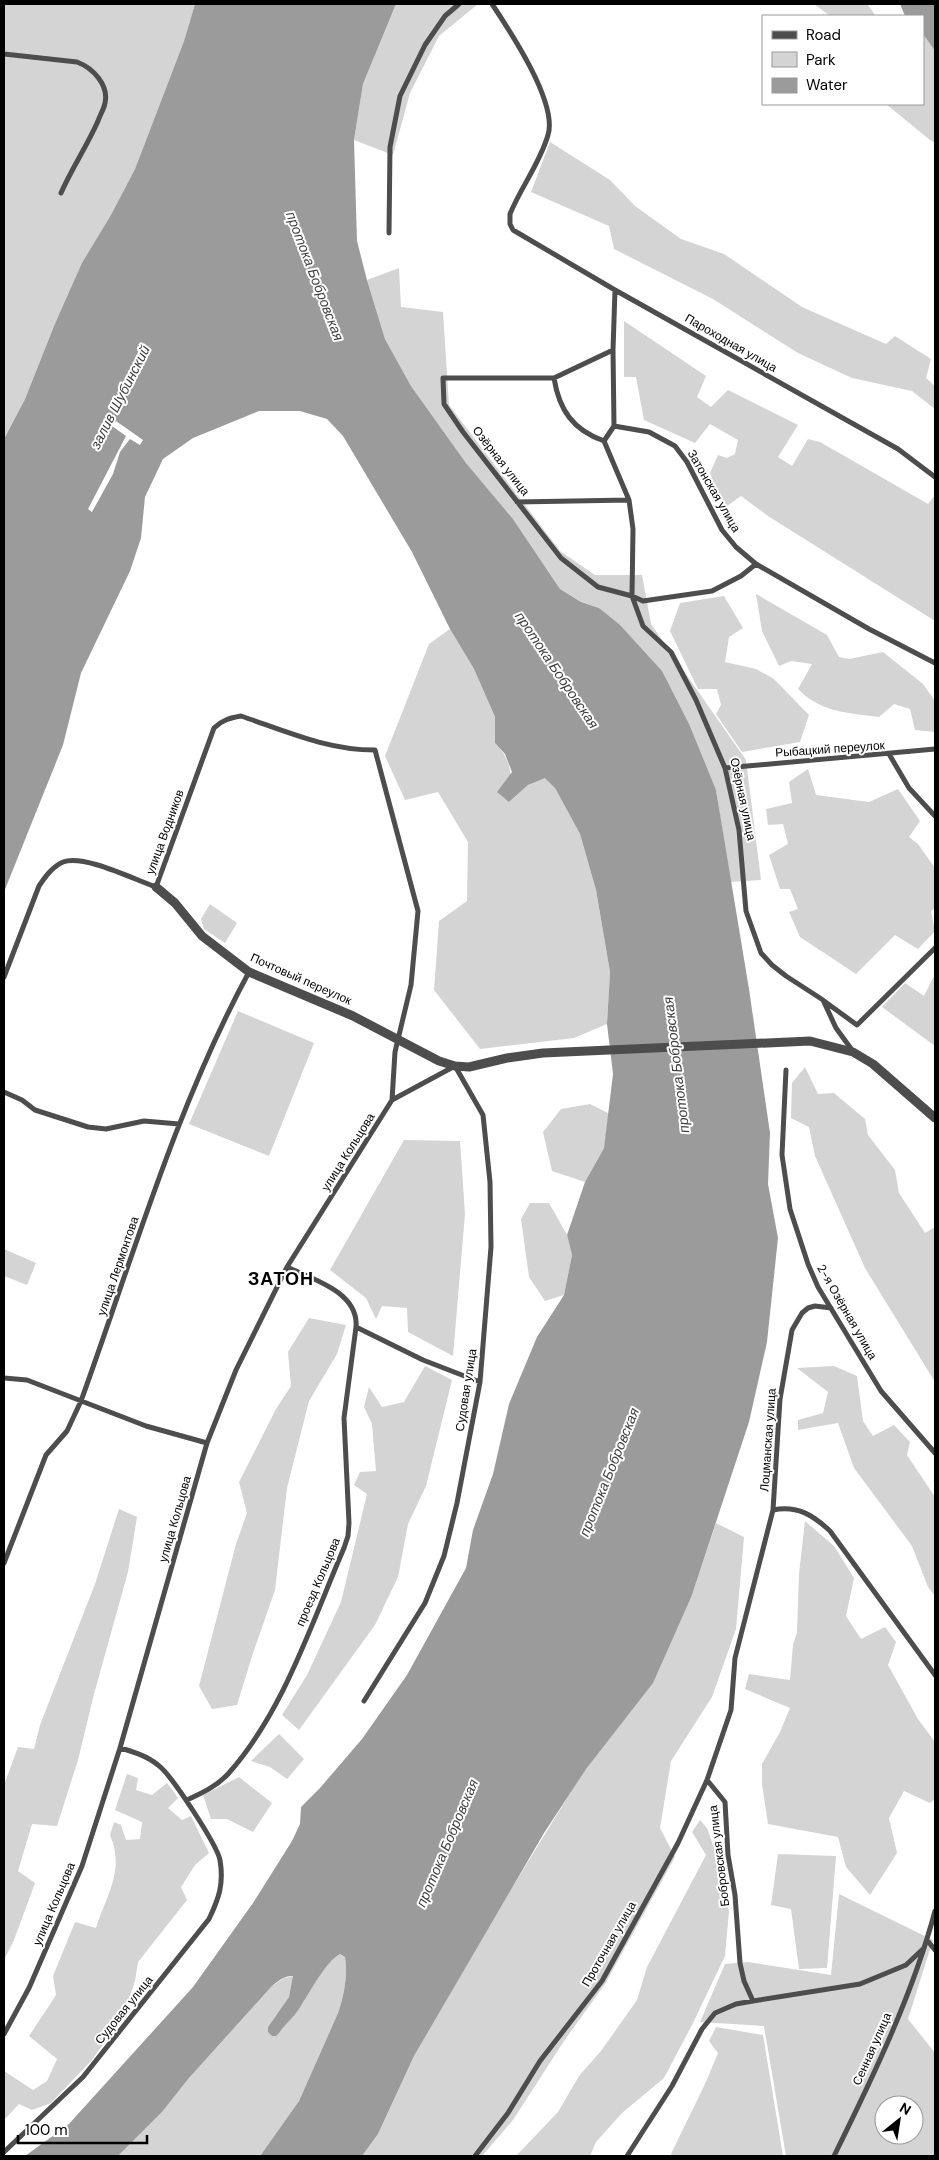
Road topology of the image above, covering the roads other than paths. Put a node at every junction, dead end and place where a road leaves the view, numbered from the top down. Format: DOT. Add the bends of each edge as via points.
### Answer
graph roads {
  1 [pos="459,4"];
  2 [pos="492,4"];
  3 [pos="4,54"];
  4 [pos="61,193"];
  5 [pos="390,233"];
  6 [pos="616,290"];
  7 [pos="613,350"];
  8 [pos="554,378"];
  9 [pos="614,426"];
  10 [pos="604,441"];
  11 [pos="935,477"];
  12 [pos="628,500"];
  13 [pos="517,502"];
  14 [pos="756,564"];
  15 [pos="632,596"];
  16 [pos="935,662"];
  17 [pos="935,749"];
  18 [pos="889,754"];
  19 [pos="725,768"];
  20 [pos="935,816"];
  21 [pos="156,888"];
  22 [pos="935,948"];
  23 [pos="249,972"];
  24 [pos="4,977"];
  25 [pos="822,1000"];
  26 [pos="397,1038"];
  27 [pos="853,1052"];
  28 [pos="455,1066"];
  29 [pos="786,1070"];
  30 [pos="4,1092"];
  31 [pos="392,1100"];
  32 [pos="935,1118"];
  33 [pos="179,1124"];
  34 [pos="287,1267"];
  35 [pos="831,1308"];
  36 [pos="356,1327"];
  37 [pos="4,1378"];
  38 [pos="480,1382"];
  39 [pos="81,1401"];
  40 [pos="207,1443"];
  41 [pos="935,1453"];
  42 [pos="773,1510"];
  43 [pos="4,1563"];
  44 [pos="935,1675"];
  45 [pos="364,1701"];
  46 [pos="120,1748"];
  47 [pos="707,1780"];
  48 [pos="187,1800"];
  49 [pos="935,1911"];
  50 [pos="928,1940"];
  51 [pos="924,1948"];
  52 [pos="935,1950"];
  53 [pos="754,2001"];
  54 [pos="4,2034"];
  55 [pos="4,2152"];
  56 [pos="475,2156"];
  57 [pos="627,2156"];
  58 [pos="834,2156"];
  1 -- 5 [label="street" via="445,16 425,45 400,96 390,148"];
  2 -- 6 [label="street, Пароходная улица" via="539,87 551,123 544,146 510,214 510,224 513,230"];
  3 -- 4 [label="street" via="86,65 105,90 105,103"];
  6 -- 7 [label="street"];
  6 -- 11 [label="street, Пароходная улица" via="898,449"];
  7 -- 8 [label="street"];
  7 -- 9 [label="street"];
  8 -- 10 [label="street" via="557,395 571,420 587,434"];
  8 -- 13 [label="street, Озёрная улица" via="443,378 444,404"];
  9 -- 10 [label="street"];
  9 -- 14 [label="street, Затонская улица" via="649,432 675,446 688,462 722,530"];
  10 -- 12 [label="street, Озёрная улица"];
  12 -- 13 [label="street"];
  12 -- 15 [label="street, Озёрная улица" via="633,529"];
  13 -- 15 [label="street, Озёрная улица" via="561,558 598,587"];
  14 -- 15 [label="street, Озёрная улица" via="741,576 712,590 643,601"];
  14 -- 16 [label="street, Затонская улица" via="869,629"];
  15 -- 19 [label="street, Озёрная улица" via="643,626 671,652"];
  17 -- 18 [label="street, Рыбацкий переулок"];
  18 -- 19 [label="street, Рыбацкий переулок"];
  18 -- 20 [label="street" via="909,788"];
  19 -- 25 [label="street, Озёрная улица" via="739,830 746,911 761,954 786,976"];
  21 -- 23 [label="street, Почтовый переулок" via="175,903 202,936"];
  21 -- 24 [label="street, улица Водников" via="76,861 65,861 56,866 38,886"];
  21 -- 26 [label="street, улица Водников" via="214,728 220,722 241,716 327,746 375,750 418,911 411,985"];
  22 -- 25 [label="street" via="858,1025"];
  23 -- 26 [label="street, Почтовый переулок"];
  23 -- 33 [label="street, улица Лермонтова"];
  25 -- 27 [label="street, Озёрная улица"];
  26 -- 28 [label="street, Почтовый переулок"];
  26 -- 31 [label="street"];
  27 -- 28 [label="street, Озёрная улица" via="810,1041 543,1053 469,1067"];
  27 -- 32 [label="street, Озёрная улица" via="873,1064"];
  28 -- 31 [label="street, улица Кольцова"];
  28 -- 38 [label="street, Судовая улица" via="483,1115 490,1182 491,1248"];
  29 -- 35 [label="street, 2-я Озёрная улица" via="782,1156 790,1209 808,1264"];
  30 -- 33 [label="street" via="35,1110 88,1127 106,1129 144,1121"];
  31 -- 34 [label="street, улица Кольцова"];
  33 -- 39 [label="street, улица Лермонтова"];
  34 -- 36 [label="street, проезд Кольцова" via="328,1286 343,1297 353,1307"];
  34 -- 40 [label="street, улица Кольцова" via="236,1370"];
  35 -- 41 [label="street, 2-я Озёрная улица" via="881,1391"];
  35 -- 42 [label="street, Лоцманская улица" via="808,1308 792,1330 780,1399"];
  36 -- 38 [label="street" via="422,1360"];
  36 -- 48 [label="street, проезд Кольцова" via="344,1418 348,1523 344,1548 272,1714 228,1774"];
  37 -- 39 [label="street" via="26,1380"];
  38 -- 45 [label="street, Судовая улица" via="444,1556 425,1603"];
  39 -- 40 [label="street" via="146,1426"];
  39 -- 43 [label="street, улица Лермонтова" via="67,1430 46,1455"];
  40 -- 46 [label="street, улица Кольцова"];
  42 -- 44 [label="street, Лоцманская улица" via="800,1510 814,1516 830,1531"];
  42 -- 47 [label="street" via="735,1658 731,1710"];
  46 -- 48 [label="street" via="160,1766"];
  46 -- 54 [label="street, улица Кольцова" via="82,1866 29,1988"];
  47 -- 53 [label="street, Бобровская улица" via="725,1802 740,1963 744,1982"];
  47 -- 56 [label="street, Проточная улица" via="678,1843 602,1981 540,2061 508,2113"];
  48 -- 55 [label="street, Судовая улица" via="220,1858 220,1897 209,1919 83,2077"];
  49 -- 50 [label="street"];
  50 -- 51 [label="street"];
  50 -- 52 [label="street"];
  51 -- 53 [label="street" via="906,1965 860,1984"];
  51 -- 58 [label="street, Сенная улица" via="908,1994"];
  53 -- 57 [label="street" via="736,2004 716,2013 702,2030 672,2086"];
}
